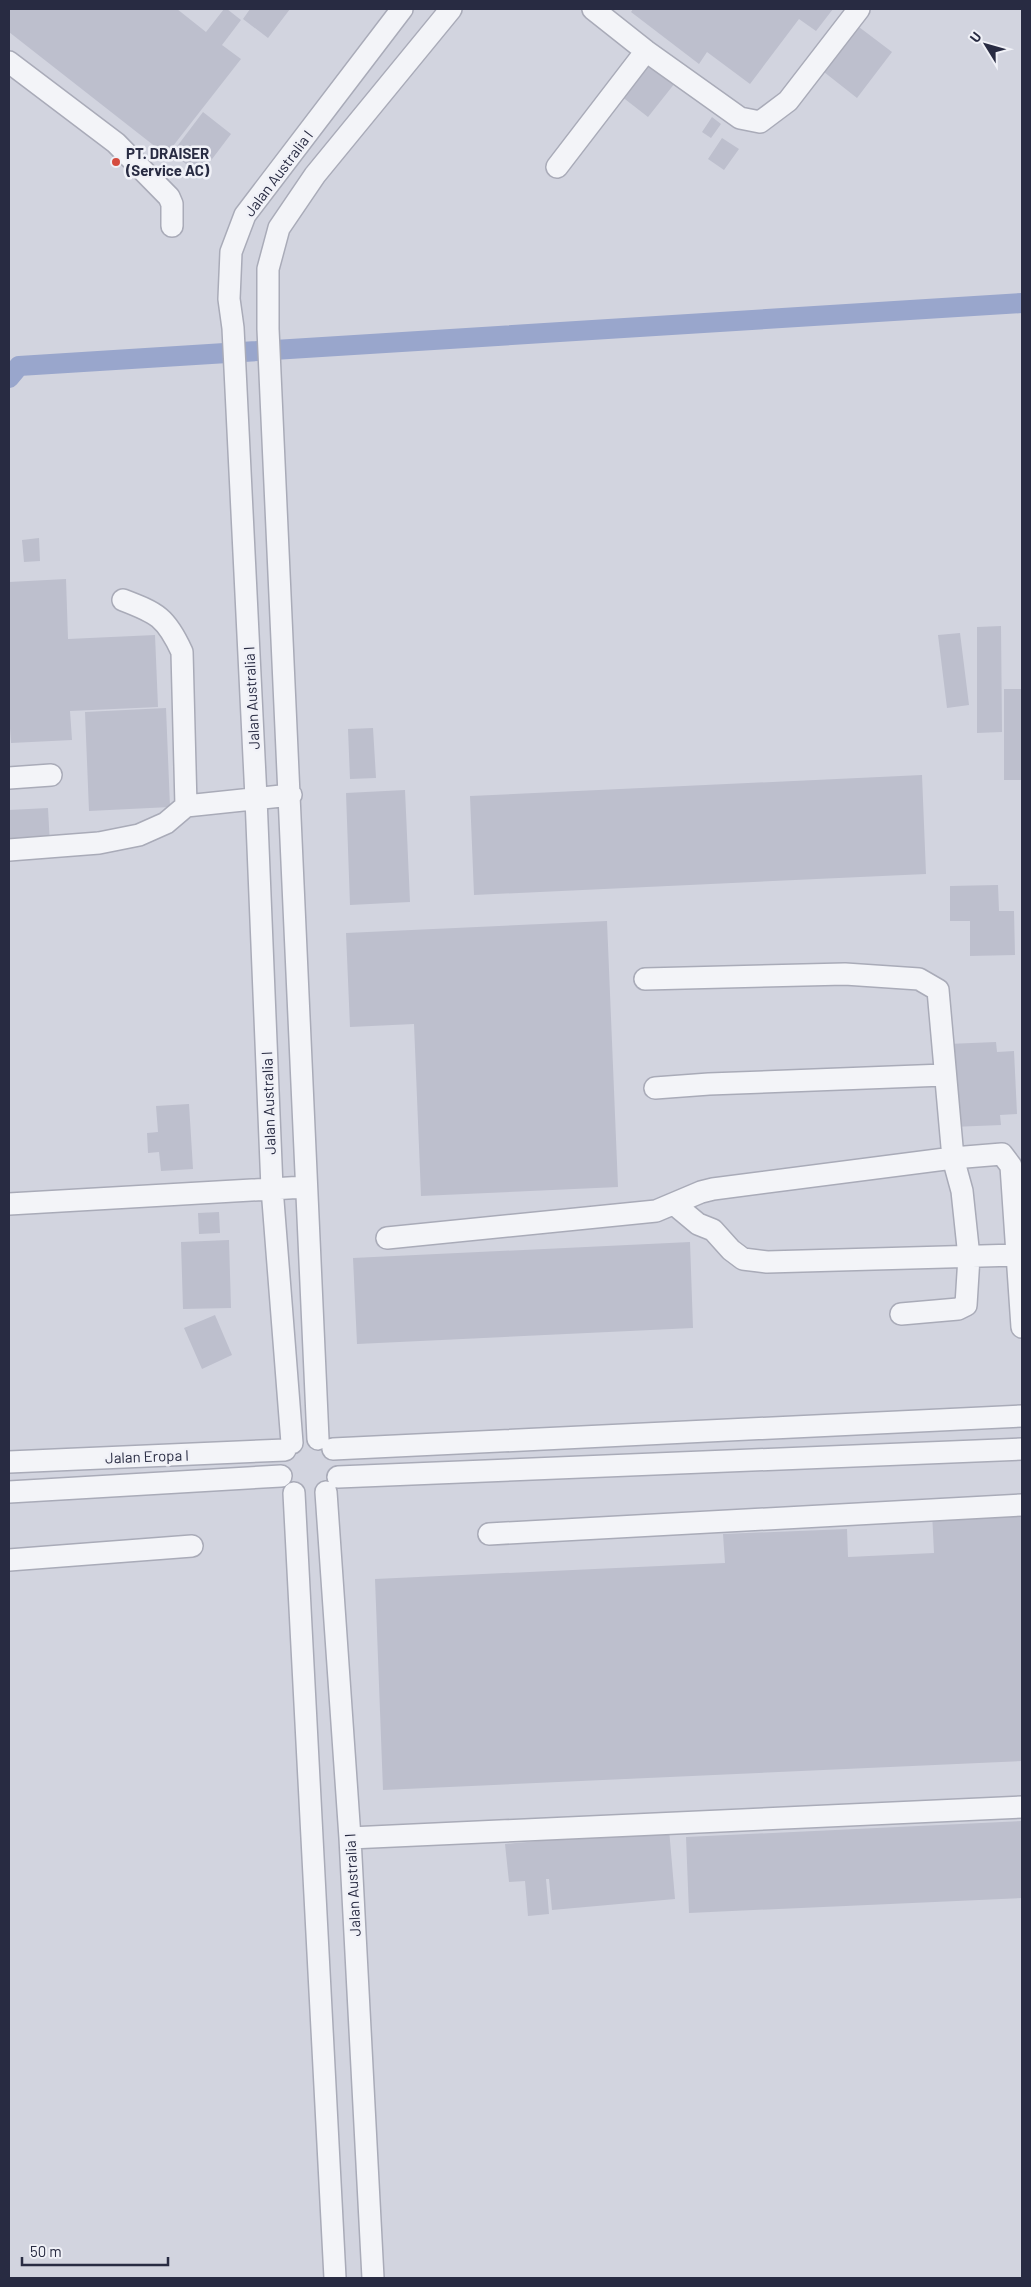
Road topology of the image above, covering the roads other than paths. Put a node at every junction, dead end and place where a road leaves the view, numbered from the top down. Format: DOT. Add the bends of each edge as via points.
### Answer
graph roads {
  1 [pos="402,9"];
  2 [pos="451,9"];
  3 [pos="593,9"];
  4 [pos="859,9"];
  5 [pos="646,51"];
  6 [pos="9,62"];
  7 [pos="557,167"];
  8 [pos="172,226"];
  9 [pos="123,600"];
  10 [pos="51,776"];
  11 [pos="9,778"];
  12 [pos="291,795"];
  13 [pos="256,798"];
  14 [pos="186,806"];
  15 [pos="9,850"];
  16 [pos="645,979"];
  17 [pos="944,1075"];
  18 [pos="655,1088"];
  19 [pos="953,1158"];
  20 [pos="305,1187"];
  21 [pos="272,1188"];
  22 [pos="9,1204"];
  23 [pos="674,1204"];
  24 [pos="387,1238"];
  25 [pos="1017,1255"];
  26 [pos="969,1256"];
  27 [pos="901,1314"];
  28 [pos="1022,1327"];
  29 [pos="1022,1416"];
  30 [pos="326,1444"];
  31 [pos="289,1447"];
  32 [pos="1022,1449"];
  33 [pos="9,1462"];
  34 [pos="281,1476"];
  35 [pos="332,1485"];
  36 [pos="9,1492"];
  37 [pos="294,1494"];
  38 [pos="1022,1505"];
  39 [pos="489,1534"];
  40 [pos="192,1546"];
  41 [pos="9,1560"];
  42 [pos="1022,1808"];
  43 [pos="350,1838"];
  44 [pos="335,2278"];
  45 [pos="373,2278"];
  1 -- 13 [label="lane, Jalan Australia I" via="245,215 231,252 229,299"];
  2 -- 12 [label="lane, Jalan Australia I" via="315,175 279,228 268,269 268,329"];
  3 -- 5 [label="lane"];
  4 -- 5 [label="lane" via="788,101 760,122 740,118"];
  5 -- 7 [label="lane"];
  6 -- 8 [label="lane" via="116,143 169,197"];
  9 -- 14 [label="lane" via="153,612 172,629 182,652"];
  10 -- 11 [label="lane"];
  12 -- 13 [label="lane"];
  12 -- 20 [label="lane, Jalan Australia I"];
  13 -- 14 [label="lane"];
  13 -- 21 [label="lane, Jalan Australia I"];
  14 -- 15 [label="lane" via="166,823 139,835 99,843"];
  16 -- 17 [label="lane" via="845,974 919,978 938,990"];
  17 -- 18 [label="lane"];
  17 -- 19 [label="lane"];
  19 -- 23 [label="lane" via="713,1190"];
  19 -- 25 [label="lane" via="1002,1154 1007,1159 1011,1166"];
  19 -- 26 [label="lane" via="962,1191"];
  20 -- 21 [label="lane"];
  20 -- 30 [label="lane, Jalan Australia I"];
  21 -- 22 [label="lane"];
  21 -- 31 [label="lane, Jalan Australia I"];
  23 -- 24 [label="lane" via="656,1211"];
  23 -- 26 [label="lane" via="698,1224 713,1230 744,1259 767,1262"];
  25 -- 26 [label="lane"];
  25 -- 28 [label="lane"];
  26 -- 27 [label="lane" via="966,1305 958,1309"];
  29 -- 30 [label="lane"];
  30 -- 31 [label="lane" via="305,1438"];
  30 -- 35 [label="lane, Jalan Australia I" via="339,1462"];
  31 -- 33 [label="lane, Jalan Eropa I"];
  31 -- 34 [label="lane, Jalan Australia I" via="280,1463"];
  32 -- 35 [label="lane"];
  34 -- 36 [label="lane, Jalan Eropa I"];
  34 -- 37 [label="lane"];
  35 -- 37 [label="lane" via="310,1498"];
  35 -- 43 [label="lane, Jalan Australia I"];
  37 -- 44 [label="lane"];
  38 -- 39 [label="lane"];
  40 -- 41 [label="lane"];
  42 -- 43 [label="lane"];
  43 -- 45 [label="lane, Jalan Australia I"];
}
